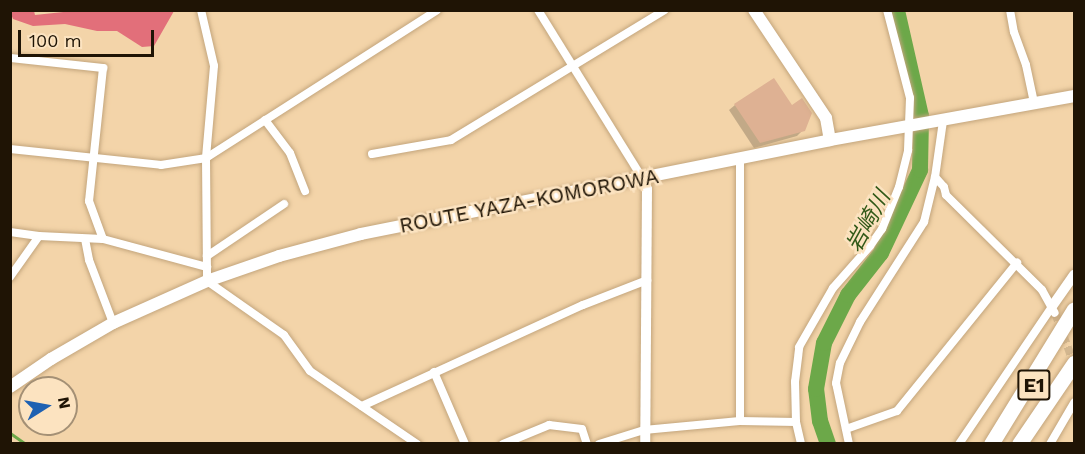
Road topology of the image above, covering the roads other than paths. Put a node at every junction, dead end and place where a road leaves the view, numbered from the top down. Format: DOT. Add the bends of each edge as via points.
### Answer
graph roads {
  1 [pos="201,10"];
  2 [pos="437,10"];
  3 [pos="538,10"];
  4 [pos="665,10"];
  5 [pos="754,10"];
  6 [pos="887,10"];
  7 [pos="1010,10"];
  8 [pos="10,58"];
  9 [pos="571,68"];
  10 [pos="1074,96"];
  11 [pos="1034,104"];
  12 [pos="265,120"];
  13 [pos="939,122"];
  14 [pos="910,126"];
  15 [pos="830,140"];
  16 [pos="10,149"];
  17 [pos="372,154"];
  18 [pos="93,158"];
  19 [pos="206,158"];
  20 [pos="740,159"];
  21 [pos="935,177"];
  22 [pos="642,178"];
  23 [pos="305,191"];
  24 [pos="284,204"];
  25 [pos="10,232"];
  26 [pos="39,237"];
  27 [pos="85,239"];
  28 [pos="103,239"];
  29 [pos="207,256"];
  30 [pos="1017,263"];
  31 [pos="207,267"];
  32 [pos="1074,275"];
  33 [pos="10,278"];
  34 [pos="647,280"];
  35 [pos="207,281"];
  36 [pos="1054,309"];
  37 [pos="1074,309"];
  38 [pos="113,323"];
  39 [pos="1074,328"];
  40 [pos="1074,363"];
  41 [pos="435,372"];
  42 [pos="10,387"];
  43 [pos="1074,403"];
  44 [pos="362,406"];
  45 [pos="740,421"];
  46 [pos="796,422"];
  47 [pos="846,429"];
  48 [pos="644,430"];
  49 [pos="417,444"];
  50 [pos="465,444"];
  51 [pos="503,444"];
  52 [pos="587,444"];
  53 [pos="599,444"];
  54 [pos="645,444"];
  55 [pos="801,444"];
  56 [pos="849,444"];
  57 [pos="959,444"];
  58 [pos="992,444"];
  59 [pos="1019,444"];
  60 [pos="1050,444"];
  1 -- 19 [label="street" via="214,66"];
  2 -- 12 [label="street"];
  3 -- 9 [label="street"];
  4 -- 9 [label="street"];
  5 -- 15 [label="main road" via="826,118"];
  6 -- 14 [label="street" via="910,98"];
  7 -- 11 [label="street"];
  8 -- 18 [label="street" via="103,68"];
  9 -- 17 [label="street" via="451,140"];
  9 -- 22 [label="street"];
  10 -- 11 [label="main road, ROUTE YAZA-KOMOROWA"];
  11 -- 13 [label="main road, ROUTE YAZA-KOMOROWA"];
  12 -- 19 [label="street"];
  12 -- 23 [label="street" via="290,153"];
  13 -- 14 [label="main road, ROUTE YAZA-KOMOROWA"];
  13 -- 21 [label="street"];
  14 -- 15 [label="main road, ROUTE YAZA-KOMOROWA"];
  14 -- 46 [label="street" via="908,150 890,213 870,246 833,288 800,347 795,381"];
  15 -- 20 [label="main road, ROUTE YAZA-KOMOROWA"];
  16 -- 18 [label="street"];
  18 -- 19 [label="street" via="161,165"];
  18 -- 28 [label="street" via="89,201"];
  19 -- 29 [label="street"];
  20 -- 22 [label="main road, ROUTE YAZA-KOMOROWA"];
  20 -- 45 [label="street"];
  21 -- 30 [label="street" via="946,195"];
  21 -- 47 [label="street" via="924,222 845,349 836,383"];
  22 -- 34 [label="street" via="647,189"];
  22 -- 35 [label="main road, ROUTE YAZA-KOMOROWA" via="361,234"];
  24 -- 29 [label="street"];
  25 -- 26 [label="street"];
  26 -- 27 [label="street"];
  26 -- 33 [label="street"];
  27 -- 28 [label="street"];
  27 -- 38 [label="street"];
  28 -- 31 [label="street"];
  29 -- 31 [label="street"];
  30 -- 36 [label="street"];
  30 -- 47 [label="street" via="897,411"];
  31 -- 35 [label="street"];
  32 -- 36 [label="street"];
  34 -- 41 [label="street"];
  34 -- 48 [label="street"];
  35 -- 38 [label="main road, ROUTE YAZA-KOMOROWA"];
  35 -- 44 [label="street" via="284,335 310,371"];
  36 -- 57 [label="street"];
  37 -- 58 [label="highway"];
  38 -- 42 [label="main road, ROUTE YAZA-KOMOROWA"];
  39 -- 58 [label="highway, E1"];
  40 -- 59 [label="highway, E1"];
  41 -- 44 [label="street"];
  41 -- 50 [label="street"];
  43 -- 60 [label="street"];
  44 -- 49 [label="street"];
  45 -- 46 [label="street"];
  45 -- 48 [label="street"];
  46 -- 55 [label="street"];
  47 -- 56 [label="street"];
  48 -- 53 [label="street"];
  48 -- 54 [label="street"];
  51 -- 52 [label="street" via="549,425 582,429"];
}
